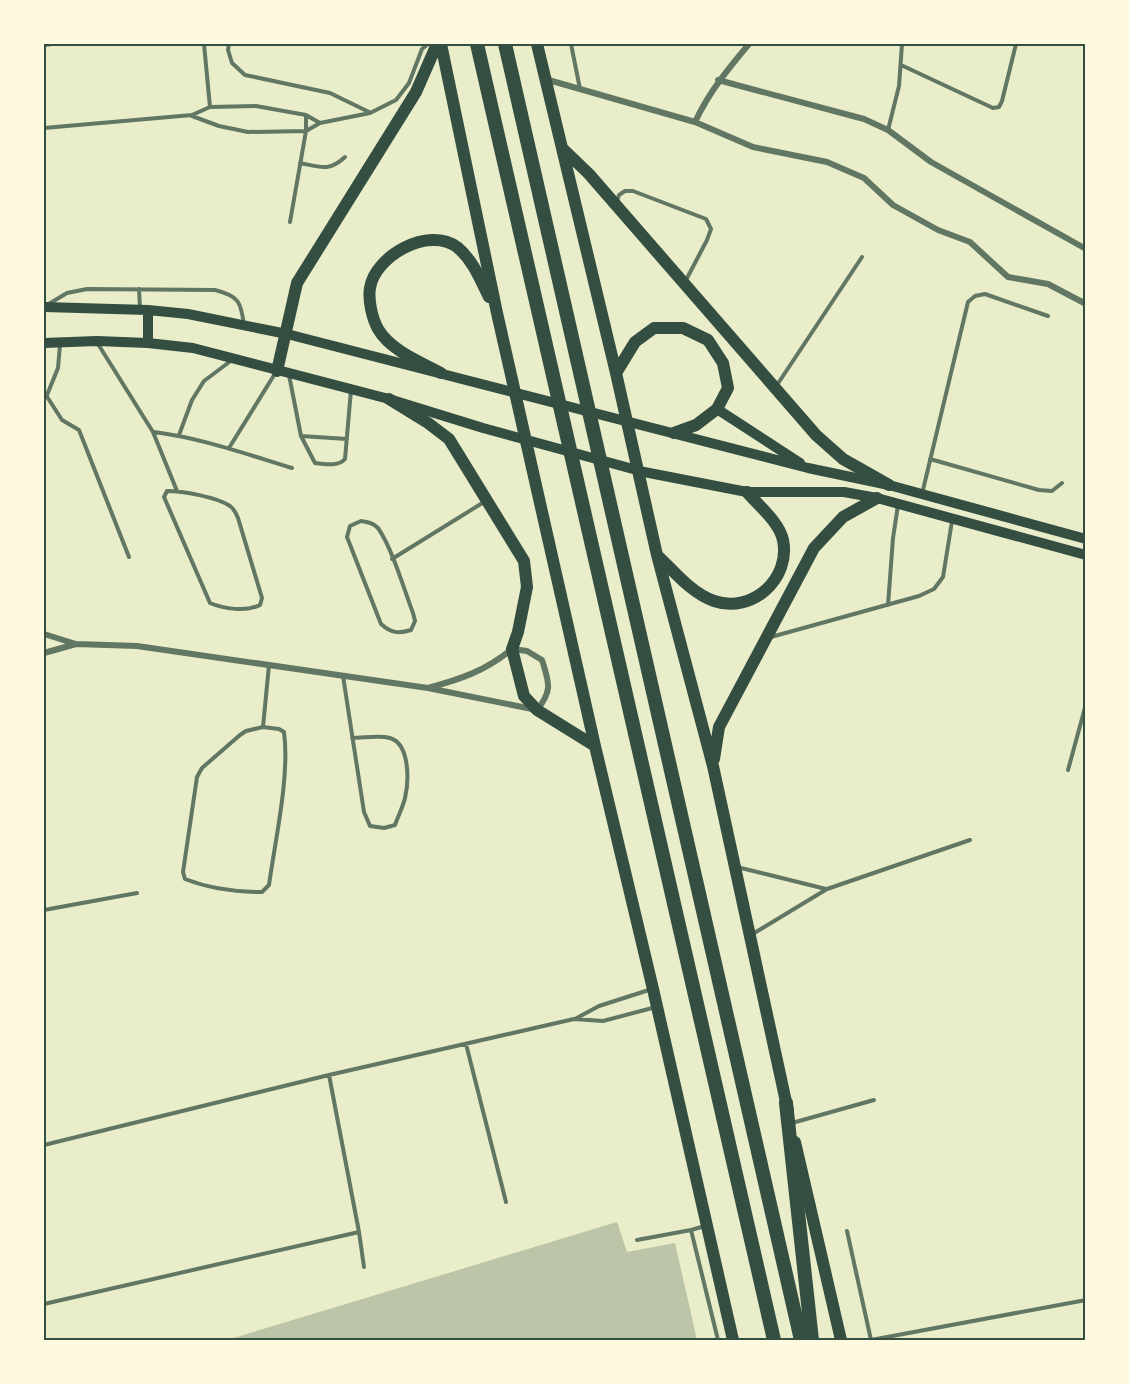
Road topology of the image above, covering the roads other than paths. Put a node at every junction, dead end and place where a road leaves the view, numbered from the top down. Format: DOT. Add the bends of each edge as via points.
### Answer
graph roads {
  1 [pos="52,44"];
  2 [pos="204,44"];
  3 [pos="229,44"];
  4 [pos="428,44"];
  5 [pos="439,44"];
  6 [pos="477,44"];
  7 [pos="504,44"];
  8 [pos="537,44"];
  9 [pos="571,44"];
  10 [pos="749,44"];
  11 [pos="902,44"];
  12 [pos="1016,44"];
  13 [pos="44,45"];
  14 [pos="901,65"];
  15 [pos="545,79"];
  16 [pos="718,80"];
  17 [pos="580,89"];
  18 [pos="210,107"];
  19 [pos="370,113"];
  20 [pos="192,116"];
  21 [pos="306,116"];
  22 [pos="695,122"];
  23 [pos="320,123"];
  24 [pos="44,128"];
  25 [pos="888,130"];
  26 [pos="306,131"];
  27 [pos="562,148"];
  28 [pos="345,157"];
  29 [pos="300,163"];
  30 [pos="616,205"];
  31 [pos="290,222"];
  32 [pos="1086,249"];
  33 [pos="862,257"];
  34 [pos="684,284"];
  35 [pos="139,289"];
  36 [pos="1086,304"];
  37 [pos="44,307"];
  38 [pos="144,309"];
  39 [pos="497,312"];
  40 [pos="1048,316"];
  41 [pos="244,325"];
  42 [pos="287,334"];
  43 [pos="96,341"];
  44 [pos="60,342"];
  45 [pos="44,343"];
  46 [pos="148,343"];
  47 [pos="234,358"];
  48 [pos="283,372"];
  49 [pos="441,373"];
  50 [pos="616,373"];
  51 [pos="775,388"];
  52 [pos="351,389"];
  53 [pos="45,394"];
  54 [pos="389,399"];
  55 [pos="717,409"];
  56 [pos="153,432"];
  57 [pos="674,433"];
  58 [pos="179,435"];
  59 [pos="301,436"];
  60 [pos="346,439"];
  61 [pos="229,448"];
  62 [pos="930,459"];
  63 [pos="292,468"];
  64 [pos="808,468"];
  65 [pos="1062,483"];
  66 [pos="889,485"];
  67 [pos="177,491"];
  68 [pos="747,492"];
  69 [pos="921,494"];
  70 [pos="877,498"];
  71 [pos="487,501"];
  72 [pos="898,503"];
  73 [pos="953,518"];
  74 [pos="1086,539"];
  75 [pos="657,555"];
  76 [pos="1086,555"];
  77 [pos="129,557"];
  78 [pos="392,559"];
  79 [pos="888,605"];
  80 [pos="44,634"];
  81 [pos="766,638"];
  82 [pos="76,644"];
  83 [pos="512,649"];
  84 [pos="44,653"];
  85 [pos="269,665"];
  86 [pos="343,676"];
  87 [pos="428,688"];
  88 [pos="1086,704"];
  89 [pos="537,710"];
  90 [pos="263,727"];
  91 [pos="352,738"];
  92 [pos="595,746"];
  93 [pos="713,766"];
  94 [pos="1068,770"];
  95 [pos="970,840"];
  96 [pos="735,867"];
  97 [pos="827,889"];
  98 [pos="137,893"];
  99 [pos="44,910"];
  100 [pos="750,936"];
  101 [pos="653,989"];
  102 [pos="657,1007"];
  103 [pos="574,1019"];
  104 [pos="466,1044"];
  105 [pos="329,1075"];
  106 [pos="874,1100"];
  107 [pos="786,1103"];
  108 [pos="791,1124"];
  109 [pos="44,1145"];
  110 [pos="506,1202"];
  111 [pos="706,1226"];
  112 [pos="691,1230"];
  113 [pos="847,1231"];
  114 [pos="359,1232"];
  115 [pos="636,1240"];
  116 [pos="364,1267"];
  117 [pos="1086,1300"];
  118 [pos="44,1304"];
  119 [pos="904,1338"];
  120 [pos="718,1341"];
  121 [pos="733,1341"];
  122 [pos="774,1341"];
  123 [pos="801,1341"];
  124 [pos="812,1341"];
  125 [pos="841,1341"];
  126 [pos="871,1341"];
  1 -- 13 [label="lane"];
  2 -- 18 [label="lane"];
  3 -- 19 [label="lane" via="232,63 244,75 330,93"];
  4 -- 19 [label="lane" via="396,100"];
  5 -- 39 [label="main road"];
  5 -- 42 [label="main road" via="416,92 297,283"];
  6 -- 122 [label="highway"];
  7 -- 123 [label="highway"];
  8 -- 15 [label="main road"];
  9 -- 17 [label="lane"];
  10 -- 16 [label="street"];
  11 -- 14 [label="lane"];
  12 -- 14 [label="lane" via="999,107 993,108"];
  14 -- 25 [label="lane"];
  15 -- 17 [label="street"];
  15 -- 27 [label="main road"];
  16 -- 22 [label="street"];
  16 -- 25 [label="street" via="864,119"];
  17 -- 22 [label="street"];
  18 -- 20 [label="lane"];
  18 -- 21 [label="lane" via="256,106"];
  19 -- 23 [label="lane"];
  20 -- 24 [label="lane"];
  20 -- 26 [label="lane" via="248,132"];
  21 -- 23 [label="lane"];
  21 -- 26 [label="lane"];
  22 -- 36 [label="street" via="753,147 827,162 864,178 894,205 938,230 970,242 1008,277 1048,284"];
  23 -- 26 [label="lane"];
  25 -- 32 [label="street" via="931,162"];
  26 -- 29 [label="lane"];
  27 -- 30 [label="main road"];
  27 -- 50 [label="main road"];
  28 -- 29 [label="lane" via="327,168"];
  29 -- 31 [label="lane"];
  30 -- 34 [label="main road"];
  30 -- 34 [label="lane" via="619,195 633,191 706,219 711,229"];
  33 -- 51 [label="lane"];
  34 -- 51 [label="main road"];
  35 -- 37 [label="lane" via="87,289 67,293"];
  35 -- 38 [label="lane"];
  35 -- 41 [label="lane" via="229,293 242,308"];
  37 -- 38 [label="main road"];
  38 -- 41 [label="main road"];
  38 -- 46 [label="main road"];
  39 -- 49 [label="main road" via="471,260 455,245 436,240 416,242 393,254 378,270 370,288 378,330 395,348"];
  39 -- 92 [label="main road"];
  40 -- 62 [label="lane" via="985,294 968,302"];
  41 -- 42 [label="main road"];
  42 -- 48 [label="main road"];
  42 -- 49 [label="main road"];
  43 -- 44 [label="main road"];
  43 -- 46 [label="main road"];
  43 -- 56 [label="lane"];
  44 -- 45 [label="main road"];
  44 -- 53 [label="lane" via="58,368"];
  46 -- 47 [label="main road"];
  47 -- 48 [label="main road"];
  47 -- 58 [label="lane" via="204,381"];
  48 -- 52 [label="main road"];
  48 -- 59 [label="lane"];
  48 -- 61 [label="lane"];
  49 -- 57 [label="main road"];
  50 -- 55 [label="main road" via="635,342 654,328 683,328 708,340 723,363 728,388"];
  50 -- 75 [label="main road"];
  51 -- 66 [label="main road" via="843,459"];
  52 -- 54 [label="main road"];
  52 -- 60 [label="lane"];
  53 -- 77 [label="lane" via="62,420 79,430"];
  54 -- 68 [label="main road" via="644,472"];
  54 -- 71 [label="main road" via="449,439"];
  55 -- 57 [label="main road" via="696,425"];
  55 -- 64 [label="main road"];
  56 -- 58 [label="lane"];
  56 -- 67 [label="lane"];
  57 -- 64 [label="main road"];
  58 -- 61 [label="lane"];
  59 -- 60 [label="lane"];
  59 -- 60 [label="lane" via="315,463 321,464 341,463 345,459"];
  61 -- 63 [label="lane"];
  62 -- 65 [label="lane" via="1039,490 1052,491"];
  62 -- 69 [label="lane"];
  64 -- 66 [label="main road"];
  66 -- 69 [label="main road"];
  67 -- 67 [label="lane" via="167,491 164,497 210,603 252,609 260,605 262,598 233,508"];
  68 -- 70 [label="main road" via="844,492"];
  68 -- 75 [label="main road" via="776,525 782,539 780,572 762,594 734,603 715,601 693,590"];
  69 -- 74 [label="main road"];
  70 -- 72 [label="main road"];
  70 -- 81 [label="main road" via="843,517 814,549"];
  71 -- 78 [label="lane"];
  71 -- 83 [label="main road" via="524,561 527,587"];
  72 -- 73 [label="main road"];
  72 -- 79 [label="lane"];
  73 -- 76 [label="main road"];
  73 -- 79 [label="lane" via="943,577 934,589"];
  75 -- 93 [label="main road"];
  78 -- 78 [label="lane" via="377,527 361,521 350,526 349,545 381,624 399,634 411,630 415,621"];
  79 -- 81 [label="lane"];
  80 -- 82 [label="street"];
  81 -- 93 [label="main road" via="719,727"];
  82 -- 84 [label="street"];
  82 -- 85 [label="street" via="137,646"];
  83 -- 87 [label="street" via="469,677"];
  83 -- 89 [label="main road" via="524,696"];
  83 -- 89 [label="street" via="527,651 542,660 550,686"];
  85 -- 86 [label="street"];
  85 -- 90 [label="lane"];
  86 -- 87 [label="street"];
  86 -- 91 [label="lane"];
  87 -- 89 [label="street"];
  88 -- 94 [label="lane"];
  89 -- 92 [label="main road"];
  90 -- 90 [label="lane" via="240,735 197,777 185,879 251,892 262,892 268,885 283,791 285,741 284,732"];
  91 -- 91 [label="lane" via="388,737 404,751 406,790 395,825 370,825 364,812"];
  92 -- 101 [label="main road"];
  93 -- 96 [label="main road"];
  95 -- 97 [label="lane"];
  96 -- 97 [label="lane"];
  96 -- 100 [label="main road"];
  97 -- 100 [label="lane"];
  98 -- 99 [label="lane"];
  100 -- 107 [label="main road"];
  101 -- 102 [label="main road"];
  101 -- 103 [label="lane" via="599,1006"];
  102 -- 103 [label="lane" via="595,1022"];
  102 -- 111 [label="main road"];
  103 -- 104 [label="lane"];
  104 -- 105 [label="lane"];
  104 -- 110 [label="lane"];
  105 -- 109 [label="lane"];
  105 -- 114 [label="lane"];
  106 -- 108 [label="lane"];
  107 -- 108 [label="main road"];
  107 -- 124 [label="highway"];
  108 -- 125 [label="main road"];
  111 -- 112 [label="lane"];
  111 -- 121 [label="main road"];
  112 -- 115 [label="lane"];
  112 -- 120 [label="lane"];
  113 -- 126 [label="lane"];
  114 -- 116 [label="lane"];
  114 -- 118 [label="lane"];
  117 -- 119 [label="lane"];
  119 -- 126 [label="lane"];
}
